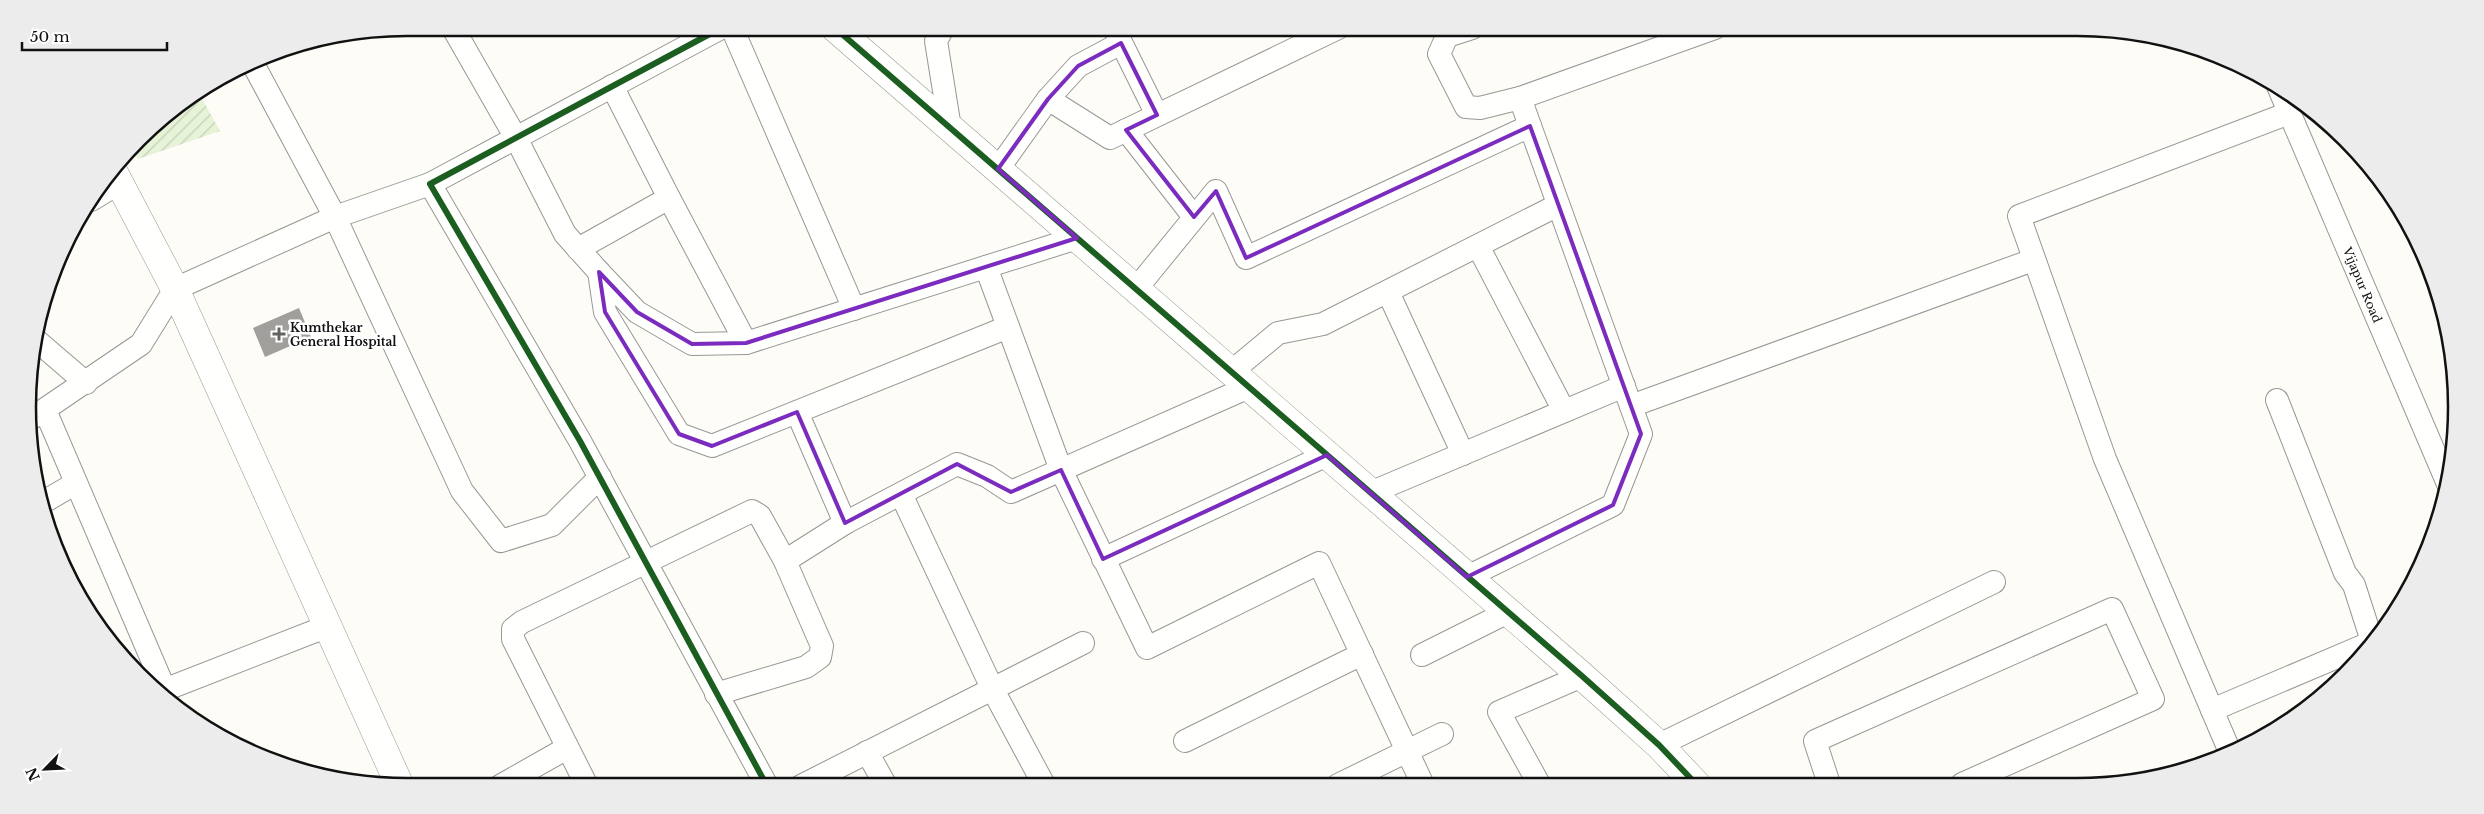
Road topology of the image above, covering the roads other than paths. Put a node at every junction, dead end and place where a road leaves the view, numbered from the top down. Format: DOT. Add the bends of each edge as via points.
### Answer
graph roads {
  1 [pos="458,36"];
  2 [pos="706,36"];
  3 [pos="735,36"];
  4 [pos="844,36"];
  5 [pos="938,36"];
  6 [pos="1117,36"];
  7 [pos="1118,36"];
  8 [pos="1321,36"];
  9 [pos="1447,36"];
  10 [pos="1694,36"];
  11 [pos="255,68"];
  12 [pos="612,86"];
  13 [pos="1520,98"];
  14 [pos="1048,99"];
  15 [pos="2283,99"];
  16 [pos="2289,113"];
  17 [pos="1157,115"];
  18 [pos="1530,126"];
  19 [pos="950,128"];
  20 [pos="1126,130"];
  21 [pos="516,138"];
  22 [pos="998,169"];
  23 [pos="116,176"];
  24 [pos="430,184"];
  25 [pos="668,198"];
  26 [pos="1558,205"];
  27 [pos="335,217"];
  28 [pos="1194,217"];
  29 [pos="1077,238"];
  30 [pos="1478,246"];
  31 [pos="578,249"];
  32 [pos="2034,260"];
  33 [pos="986,267"];
  34 [pos="599,272"];
  35 [pos="175,289"];
  36 [pos="1136,289"];
  37 [pos="1388,292"];
  38 [pos="854,309"];
  39 [pos="1008,327"];
  40 [pos="746,343"];
  41 [pos="41,345"];
  42 [pos="1240,380"];
  43 [pos="86,383"];
  44 [pos="1627,396"];
  45 [pos="2277,400"];
  46 [pos="1564,411"];
  47 [pos="797,412"];
  48 [pos="37,415"];
  49 [pos="1463,454"];
  50 [pos="1327,455"];
  51 [pos="1061,470"];
  52 [pos="2442,471"];
  53 [pos="600,477"];
  54 [pos="76,483"];
  55 [pos="1370,493"];
  56 [pos="901,494"];
  57 [pos="48,499"];
  58 [pos="845,523"];
  59 [pos="1103,559"];
  60 [pos="785,561"];
  61 [pos="646,562"];
  62 [pos="1467,577"];
  63 [pos="1994,582"];
  64 [pos="1508,612"];
  65 [pos="328,626"];
  66 [pos="2369,635"];
  67 [pos="1083,643"];
  68 [pos="2359,647"];
  69 [pos="1362,654"];
  70 [pos="1422,655"];
  71 [pos="1582,676"];
  72 [pos="158,681"];
  73 [pos="992,688"];
  74 [pos="167,689"];
  75 [pos="716,694"];
  76 [pos="2212,710"];
  77 [pos="1442,734"];
  78 [pos="1185,741"];
  79 [pos="1658,746"];
  80 [pos="2227,746"];
  81 [pos="568,748"];
  82 [pos="1409,750"];
  83 [pos="867,752"];
  84 [pos="396,778"];
  85 [pos="514,778"];
  86 [pos="583,778"];
  87 [pos="763,778"];
  88 [pos="817,778"];
  89 [pos="882,778"];
  90 [pos="1040,778"];
  91 [pos="1352,778"];
  92 [pos="1421,778"];
  93 [pos="1536,778"];
  94 [pos="1689,778"];
  95 [pos="1827,778"];
  96 [pos="1975,778"];
  1 -- 21 [label="street"];
  2 -- 12 [label="street"];
  3 -- 38 [label="street"];
  4 -- 19 [label="street"];
  5 -- 19 [label="street" via="936,41"];
  6 -- 14 [label="street" via="1078,66"];
  7 -- 17 [label="street"];
  8 -- 17 [label="street"];
  9 -- 13 [label="street" via="1439,54 1466,107 1480,108"];
  10 -- 13 [label="street"];
  11 -- 27 [label="street"];
  12 -- 21 [label="street"];
  12 -- 25 [label="street"];
  13 -- 18 [label="street"];
  14 -- 20 [label="street" via="1110,138"];
  14 -- 22 [label="street"];
  15 -- 16 [label="street, Vijapur Road"];
  16 -- 32 [label="street" via="2019,216"];
  16 -- 52 [label="street, Vijapur Road"];
  17 -- 20 [label="street"];
  18 -- 26 [label="street"];
  18 -- 28 [label="street" via="1246,258 1216,192"];
  19 -- 22 [label="street"];
  20 -- 28 [label="street"];
  21 -- 24 [label="street"];
  21 -- 31 [label="street" via="565,234"];
  22 -- 29 [label="street"];
  23 -- 35 [label="street"];
  24 -- 27 [label="street"];
  24 -- 53 [label="street"];
  25 -- 31 [label="street"];
  25 -- 40 [label="street"];
  26 -- 30 [label="street"];
  26 -- 44 [label="street"];
  27 -- 35 [label="street"];
  27 -- 53 [label="street" via="462,491 500,541 552,525"];
  28 -- 36 [label="street"];
  29 -- 33 [label="street"];
  29 -- 36 [label="street"];
  30 -- 37 [label="street"];
  30 -- 46 [label="street"];
  31 -- 34 [label="street"];
  32 -- 44 [label="street"];
  32 -- 76 [label="street" via="2105,459"];
  33 -- 38 [label="street"];
  33 -- 39 [label="street"];
  34 -- 40 [label="street" via="637,312 692,344"];
  34 -- 47 [label="street" via="606,312 679,434 712,446"];
  35 -- 43 [label="street" via="141,344"];
  35 -- 65 [label="street"];
  36 -- 42 [label="street"];
  37 -- 42 [label="street" via="1323,324 1278,333"];
  37 -- 49 [label="street"];
  38 -- 40 [label="street"];
  39 -- 47 [label="street"];
  39 -- 51 [label="street"];
  41 -- 43 [label="street"];
  42 -- 50 [label="street"];
  42 -- 51 [label="street"];
  43 -- 48 [label="street"];
  44 -- 46 [label="street"];
  44 -- 62 [label="street" via="1641,434 1613,505"];
  45 -- 66 [label="street" via="2345,573 2354,585"];
  46 -- 49 [label="street"];
  47 -- 58 [label="street"];
  48 -- 54 [label="street"];
  49 -- 55 [label="street"];
  50 -- 55 [label="street"];
  50 -- 59 [label="street"];
  51 -- 56 [label="street" via="1011,492 987,476 957,464"];
  51 -- 59 [label="street"];
  53 -- 61 [label="street"];
  54 -- 57 [label="street"];
  54 -- 72 [label="street"];
  55 -- 62 [label="street"];
  56 -- 58 [label="street"];
  56 -- 73 [label="street"];
  58 -- 60 [label="street"];
  59 -- 69 [label="street" via="1147,648 1319,563"];
  60 -- 61 [label="street" via="760,516 752,511"];
  60 -- 75 [label="street" via="822,646 820,657 806,667"];
  61 -- 75 [label="street"];
  61 -- 81 [label="street" via="513,629 513,639"];
  62 -- 64 [label="street"];
  63 -- 79 [label="street"];
  64 -- 70 [label="street"];
  64 -- 71 [label="street"];
  65 -- 74 [label="street"];
  65 -- 84 [label="street"];
  67 -- 73 [label="street"];
  68 -- 76 [label="street"];
  69 -- 78 [label="street"];
  69 -- 82 [label="street"];
  71 -- 79 [label="street"];
  71 -- 93 [label="street" via="1499,712"];
  73 -- 83 [label="street"];
  73 -- 90 [label="street"];
  75 -- 87 [label="street"];
  76 -- 80 [label="street"];
  77 -- 82 [label="street"];
  79 -- 94 [label="street"];
  81 -- 85 [label="street"];
  81 -- 86 [label="street"];
  82 -- 91 [label="street"];
  82 -- 92 [label="street"];
  83 -- 88 [label="street"];
  83 -- 89 [label="street"];
  95 -- 96 [label="street" via="1815,741 2112,608 2153,699"];
}
